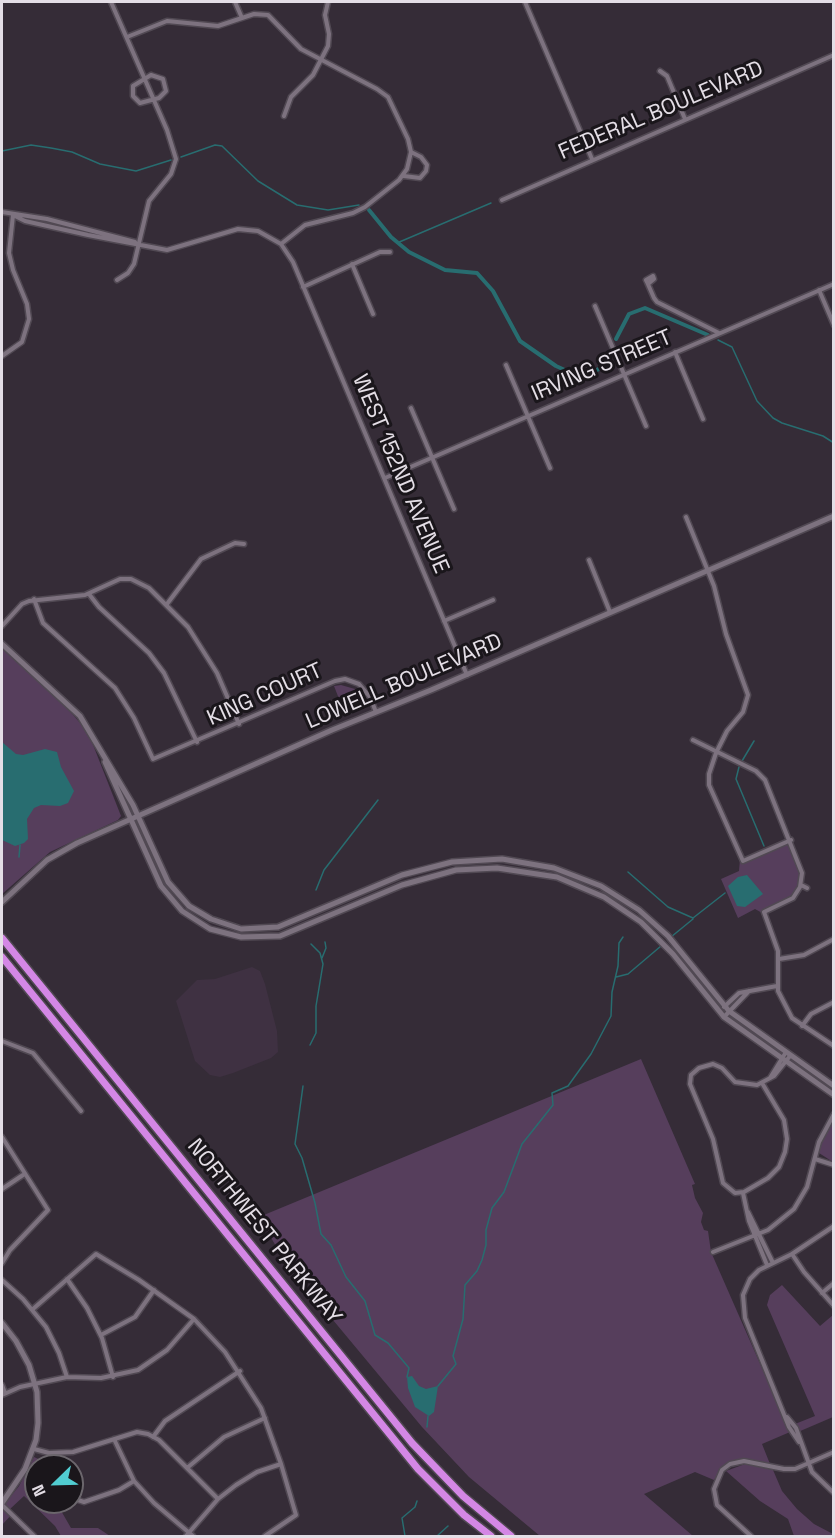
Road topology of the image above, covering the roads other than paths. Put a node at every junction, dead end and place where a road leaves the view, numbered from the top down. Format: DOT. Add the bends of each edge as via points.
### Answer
graph roads {
  1 [pos="111,2"];
  2 [pos="235,2"];
  3 [pos="328,2"];
  4 [pos="525,2"];
  5 [pos="242,18"];
  6 [pos="127,37"];
  7 [pos="834,55"];
  8 [pos="321,60"];
  9 [pos="660,71"];
  10 [pos="145,78"];
  11 [pos="154,100"];
  12 [pos="284,116"];
  13 [pos="686,119"];
  14 [pos="411,152"];
  15 [pos="592,159"];
  16 [pos="404,176"];
  17 [pos="502,200"];
  18 [pos="2,212"];
  19 [pos="13,215"];
  20 [pos="55,221"];
  21 [pos="54,227"];
  22 [pos="90,229"];
  23 [pos="88,235"];
  24 [pos="138,244"];
  25 [pos="281,244"];
  26 [pos="390,252"];
  27 [pos="352,264"];
  28 [pos="117,280"];
  29 [pos="648,284"];
  30 [pos="834,284"];
  31 [pos="303,287"];
  32 [pos="819,290"];
  33 [pos="595,306"];
  34 [pos="373,314"];
  35 [pos="834,325"];
  36 [pos="719,333"];
  37 [pos="675,352"];
  38 [pos="2,356"];
  39 [pos="506,364"];
  40 [pos="625,374"];
  41 [pos="411,408"];
  42 [pos="528,416"];
  43 [pos="703,419"];
  44 [pos="646,426"];
  45 [pos="433,458"];
  46 [pos="550,468"];
  47 [pos="384,478"];
  48 [pos="454,509"];
  49 [pos="834,516"];
  50 [pos="686,518"];
  51 [pos="244,544"];
  52 [pos="589,560"];
  53 [pos="708,571"];
  54 [pos="89,594"];
  55 [pos="34,599"];
  56 [pos="493,600"];
  57 [pos="166,604"];
  58 [pos="610,612"];
  59 [pos="444,621"];
  60 [pos="2,626"];
  61 [pos="2,644"];
  62 [pos="467,675"];
  63 [pos="376,712"];
  64 [pos="240,724"];
  65 [pos="693,740"];
  66 [pos="96,741"];
  67 [pos="197,742"];
  68 [pos="716,753"];
  69 [pos="138,816"];
  70 [pos="130,820"];
  71 [pos="791,840"];
  72 [pos="801,885"];
  73 [pos="807,888"];
  74 [pos="2,902"];
  75 [pos="2,938"];
  76 [pos="832,940"];
  77 [pos="2,957"];
  78 [pos="779,959"];
  79 [pos="777,986"];
  80 [pos="834,1002"];
  81 [pos="726,1009"];
  82 [pos="719,1012"];
  83 [pos="724,1017"];
  84 [pos="802,1026"];
  85 [pos="2,1041"];
  86 [pos="834,1046"];
  87 [pos="788,1054"];
  88 [pos="784,1060"];
  89 [pos="762,1083"];
  90 [pos="834,1086"];
  91 [pos="834,1095"];
  92 [pos="81,1111"];
  93 [pos="834,1114"];
  94 [pos="2,1137"];
  95 [pos="815,1159"];
  96 [pos="834,1165"];
  97 [pos="23,1175"];
  98 [pos="2,1189"];
  99 [pos="743,1193"];
  100 [pos="834,1226"];
  101 [pos="757,1234"];
  102 [pos="713,1252"];
  103 [pos="792,1254"];
  104 [pos="2,1263"];
  105 [pos="773,1263"];
  106 [pos="767,1265"];
  107 [pos="67,1279"];
  108 [pos="2,1280"];
  109 [pos="834,1283"];
  110 [pos="154,1290"];
  111 [pos="822,1293"];
  112 [pos="834,1306"];
  113 [pos="33,1309"];
  114 [pos="194,1319"];
  115 [pos="2,1323"];
  116 [pos="101,1335"];
  117 [pos="240,1371"];
  118 [pos="67,1377"];
  119 [pos="113,1377"];
  120 [pos="35,1384"];
  121 [pos="2,1385"];
  122 [pos="3,1394"];
  123 [pos="265,1418"];
  124 [pos="153,1437"];
  125 [pos="114,1439"];
  126 [pos="33,1449"];
  127 [pos="834,1452"];
  128 [pos="280,1464"];
  129 [pos="807,1464"];
  130 [pos="187,1468"];
  131 [pos="134,1481"];
  132 [pos="834,1494"];
  133 [pos="218,1499"];
  134 [pos="84,1502"];
  135 [pos="2,1504"];
  136 [pos="189,1535"];
  137 [pos="34,1536"];
  138 [pos="265,1536"];
  139 [pos="491,1536"];
  140 [pos="511,1536"];
  141 [pos="751,1536"];
  1 -- 6 [label="street"];
  2 -- 5 [label="street"];
  3 -- 8 [label="street" via="324,15 329,42"];
  4 -- 15 [label="street"];
  5 -- 6 [label="street" via="212,27 167,21"];
  5 -- 8 [label="street" via="259,13 272,17 301,49"];
  6 -- 10 [label="street"];
  7 -- 13 [label="street, FEDERAL BOULEVARD"];
  8 -- 12 [label="street" via="312,77 291,97"];
  8 -- 14 [label="street" via="388,98"];
  9 -- 13 [label="street" via="667,76"];
  10 -- 11 [label="street"];
  10 -- 11 [label="street" via="158,76 165,82 164,94"];
  10 -- 11 [label="street" via="134,85 133,96 143,104"];
  11 -- 24 [label="street" via="176,159 171,174 149,201"];
  13 -- 15 [label="street, FEDERAL BOULEVARD"];
  14 -- 16 [label="street"];
  14 -- 16 [label="street" via="424,159 426,171 417,179"];
  15 -- 17 [label="street, FEDERAL BOULEVARD"];
  16 -- 25 [label="street" via="359,211 305,225"];
  18 -- 19 [label="street"];
  19 -- 20 [label="street"];
  19 -- 21 [label="street"];
  19 -- 38 [label="street" via="9,252 30,320 22,342"];
  20 -- 21 [label="street"];
  20 -- 22 [label="street"];
  21 -- 23 [label="street"];
  22 -- 23 [label="street"];
  22 -- 24 [label="street"];
  23 -- 24 [label="street"];
  24 -- 25 [label="street" via="173,250 245,229 265,233"];
  24 -- 28 [label="street" via="131,268"];
  25 -- 31 [label="street, WEST 152ND AVENUE" via="294,262"];
  26 -- 27 [label="street" via="380,252"];
  27 -- 31 [label="street"];
  27 -- 34 [label="street"];
  29 -- 36 [label="street" via="657,302"];
  30 -- 32 [label="street, IRVING STREET"];
  31 -- 47 [label="street, WEST 152ND AVENUE"];
  32 -- 35 [label="street"];
  32 -- 36 [label="street, IRVING STREET"];
  33 -- 40 [label="street"];
  36 -- 37 [label="street, IRVING STREET"];
  37 -- 40 [label="street, IRVING STREET"];
  37 -- 43 [label="street"];
  39 -- 42 [label="street"];
  40 -- 42 [label="street, IRVING STREET"];
  40 -- 44 [label="street"];
  41 -- 45 [label="street"];
  42 -- 45 [label="street, IRVING STREET"];
  42 -- 46 [label="street"];
  45 -- 47 [label="street, IRVING STREET"];
  45 -- 48 [label="street"];
  47 -- 59 [label="street, WEST 152ND AVENUE"];
  49 -- 53 [label="main road, LOWELL BOULEVARD"];
  50 -- 53 [label="street"];
  51 -- 57 [label="street" via="235,543 201,559"];
  52 -- 58 [label="street"];
  53 -- 58 [label="main road, LOWELL BOULEVARD"];
  53 -- 68 [label="street" via="748,695 743,712"];
  54 -- 55 [label="street"];
  54 -- 57 [label="street" via="120,579 131,579 149,588"];
  54 -- 67 [label="street" via="149,653 164,674"];
  55 -- 60 [label="street" via="22,604"];
  55 -- 67 [label="street, KING COURT" via="43,623 115,688 153,759"];
  56 -- 59 [label="street"];
  57 -- 64 [label="street" via="205,650"];
  58 -- 62 [label="main road, LOWELL BOULEVARD"];
  59 -- 62 [label="street, WEST 152ND AVENUE"];
  61 -- 66 [label="main road" via="73,709"];
  62 -- 63 [label="main road, LOWELL BOULEVARD"];
  63 -- 64 [label="street, KING COURT" via="366,691 345,680 328,682"];
  63 -- 69 [label="main road, LOWELL BOULEVARD"];
  64 -- 67 [label="street, KING COURT"];
  65 -- 68 [label="street"];
  66 -- 69 [label="main road"];
  66 -- 70 [label="main road"];
  68 -- 71 [label="street" via="762,777"];
  68 -- 71 [label="street" via="708,774 709,786 743,861"];
  69 -- 70 [label="main road, LOWELL BOULEVARD"];
  69 -- 81 [label="main road" via="162,871 176,892 200,913 254,930 278,927 408,873 445,863 490,859 536,863 584,878 618,895 655,923"];
  70 -- 74 [label="main road, LOWELL BOULEVARD" via="56,854"];
  70 -- 82 [label="main road" via="153,873 172,901 198,923 235,936 286,934 420,878 477,868 521,870 568,881 611,901 651,931"];
  71 -- 72 [label="street" via="802,866"];
  72 -- 73 [label="street"];
  72 -- 78 [label="street" via="793,898 765,912"];
  75 -- 140 [label="highway, NORTHWEST PARKWAY" via="406,1437 448,1482"];
  76 -- 78 [label="street" via="804,955"];
  77 -- 139 [label="highway, NORTHWEST PARKWAY" via="418,1469"];
  78 -- 79 [label="street"];
  79 -- 81 [label="street" via="750,991"];
  79 -- 84 [label="street" via="787,1011"];
  80 -- 84 [label="street" via="811,1014"];
  81 -- 82 [label="street"];
  81 -- 83 [label="street"];
  81 -- 87 [label="main road"];
  82 -- 83 [label="main road"];
  83 -- 88 [label="main road"];
  84 -- 86 [label="street"];
  85 -- 92 [label="street" via="33,1053"];
  87 -- 88 [label="street"];
  87 -- 90 [label="main road"];
  88 -- 89 [label="street"];
  88 -- 91 [label="main road"];
  89 -- 99 [label="street" via="784,1120 786,1146 773,1174"];
  89 -- 99 [label="street" via="740,1084 713,1064 695,1070 690,1077 713,1139 723,1183 733,1192"];
  93 -- 95 [label="street" via="822,1134"];
  94 -- 97 [label="street"];
  95 -- 96 [label="street"];
  95 -- 101 [label="street" via="799,1202 782,1221"];
  97 -- 98 [label="street"];
  97 -- 104 [label="street" via="48,1210"];
  99 -- 101 [label="street"];
  100 -- 103 [label="street"];
  101 -- 102 [label="street"];
  101 -- 105 [label="street"];
  101 -- 106 [label="street"];
  103 -- 105 [label="street"];
  103 -- 111 [label="street"];
  105 -- 106 [label="street"];
  106 -- 129 [label="street" via="747,1284 742,1307 787,1416 796,1428"];
  107 -- 110 [label="street" via="96,1254"];
  107 -- 113 [label="street"];
  107 -- 116 [label="street"];
  108 -- 113 [label="street"];
  109 -- 111 [label="street"];
  110 -- 114 [label="street"];
  110 -- 116 [label="street" via="135,1317"];
  111 -- 112 [label="street"];
  113 -- 118 [label="street" via="53,1339"];
  114 -- 117 [label="street"];
  114 -- 119 [label="street" via="151,1363"];
  115 -- 120 [label="main road" via="23,1353"];
  116 -- 119 [label="street"];
  117 -- 123 [label="street"];
  117 -- 124 [label="street" via="165,1421"];
  118 -- 119 [label="street"];
  118 -- 120 [label="street"];
  120 -- 122 [label="street"];
  120 -- 126 [label="main road" via="38,1423"];
  121 -- 122 [label="street"];
  123 -- 128 [label="street"];
  123 -- 130 [label="street" via="212,1444"];
  124 -- 125 [label="street" via="136,1432"];
  124 -- 130 [label="street"];
  125 -- 126 [label="street" via="71,1453"];
  125 -- 131 [label="street"];
  126 -- 135 [label="main road"];
  127 -- 129 [label="street"];
  128 -- 133 [label="street" via="257,1472"];
  128 -- 138 [label="street" via="296,1515"];
  129 -- 132 [label="street"];
  129 -- 141 [label="street" via="789,1470 744,1461 722,1470 714,1489 717,1504"];
  130 -- 133 [label="street"];
  131 -- 134 [label="street"];
  131 -- 136 [label="street"];
  133 -- 136 [label="street"];
  135 -- 137 [label="street"];
}
